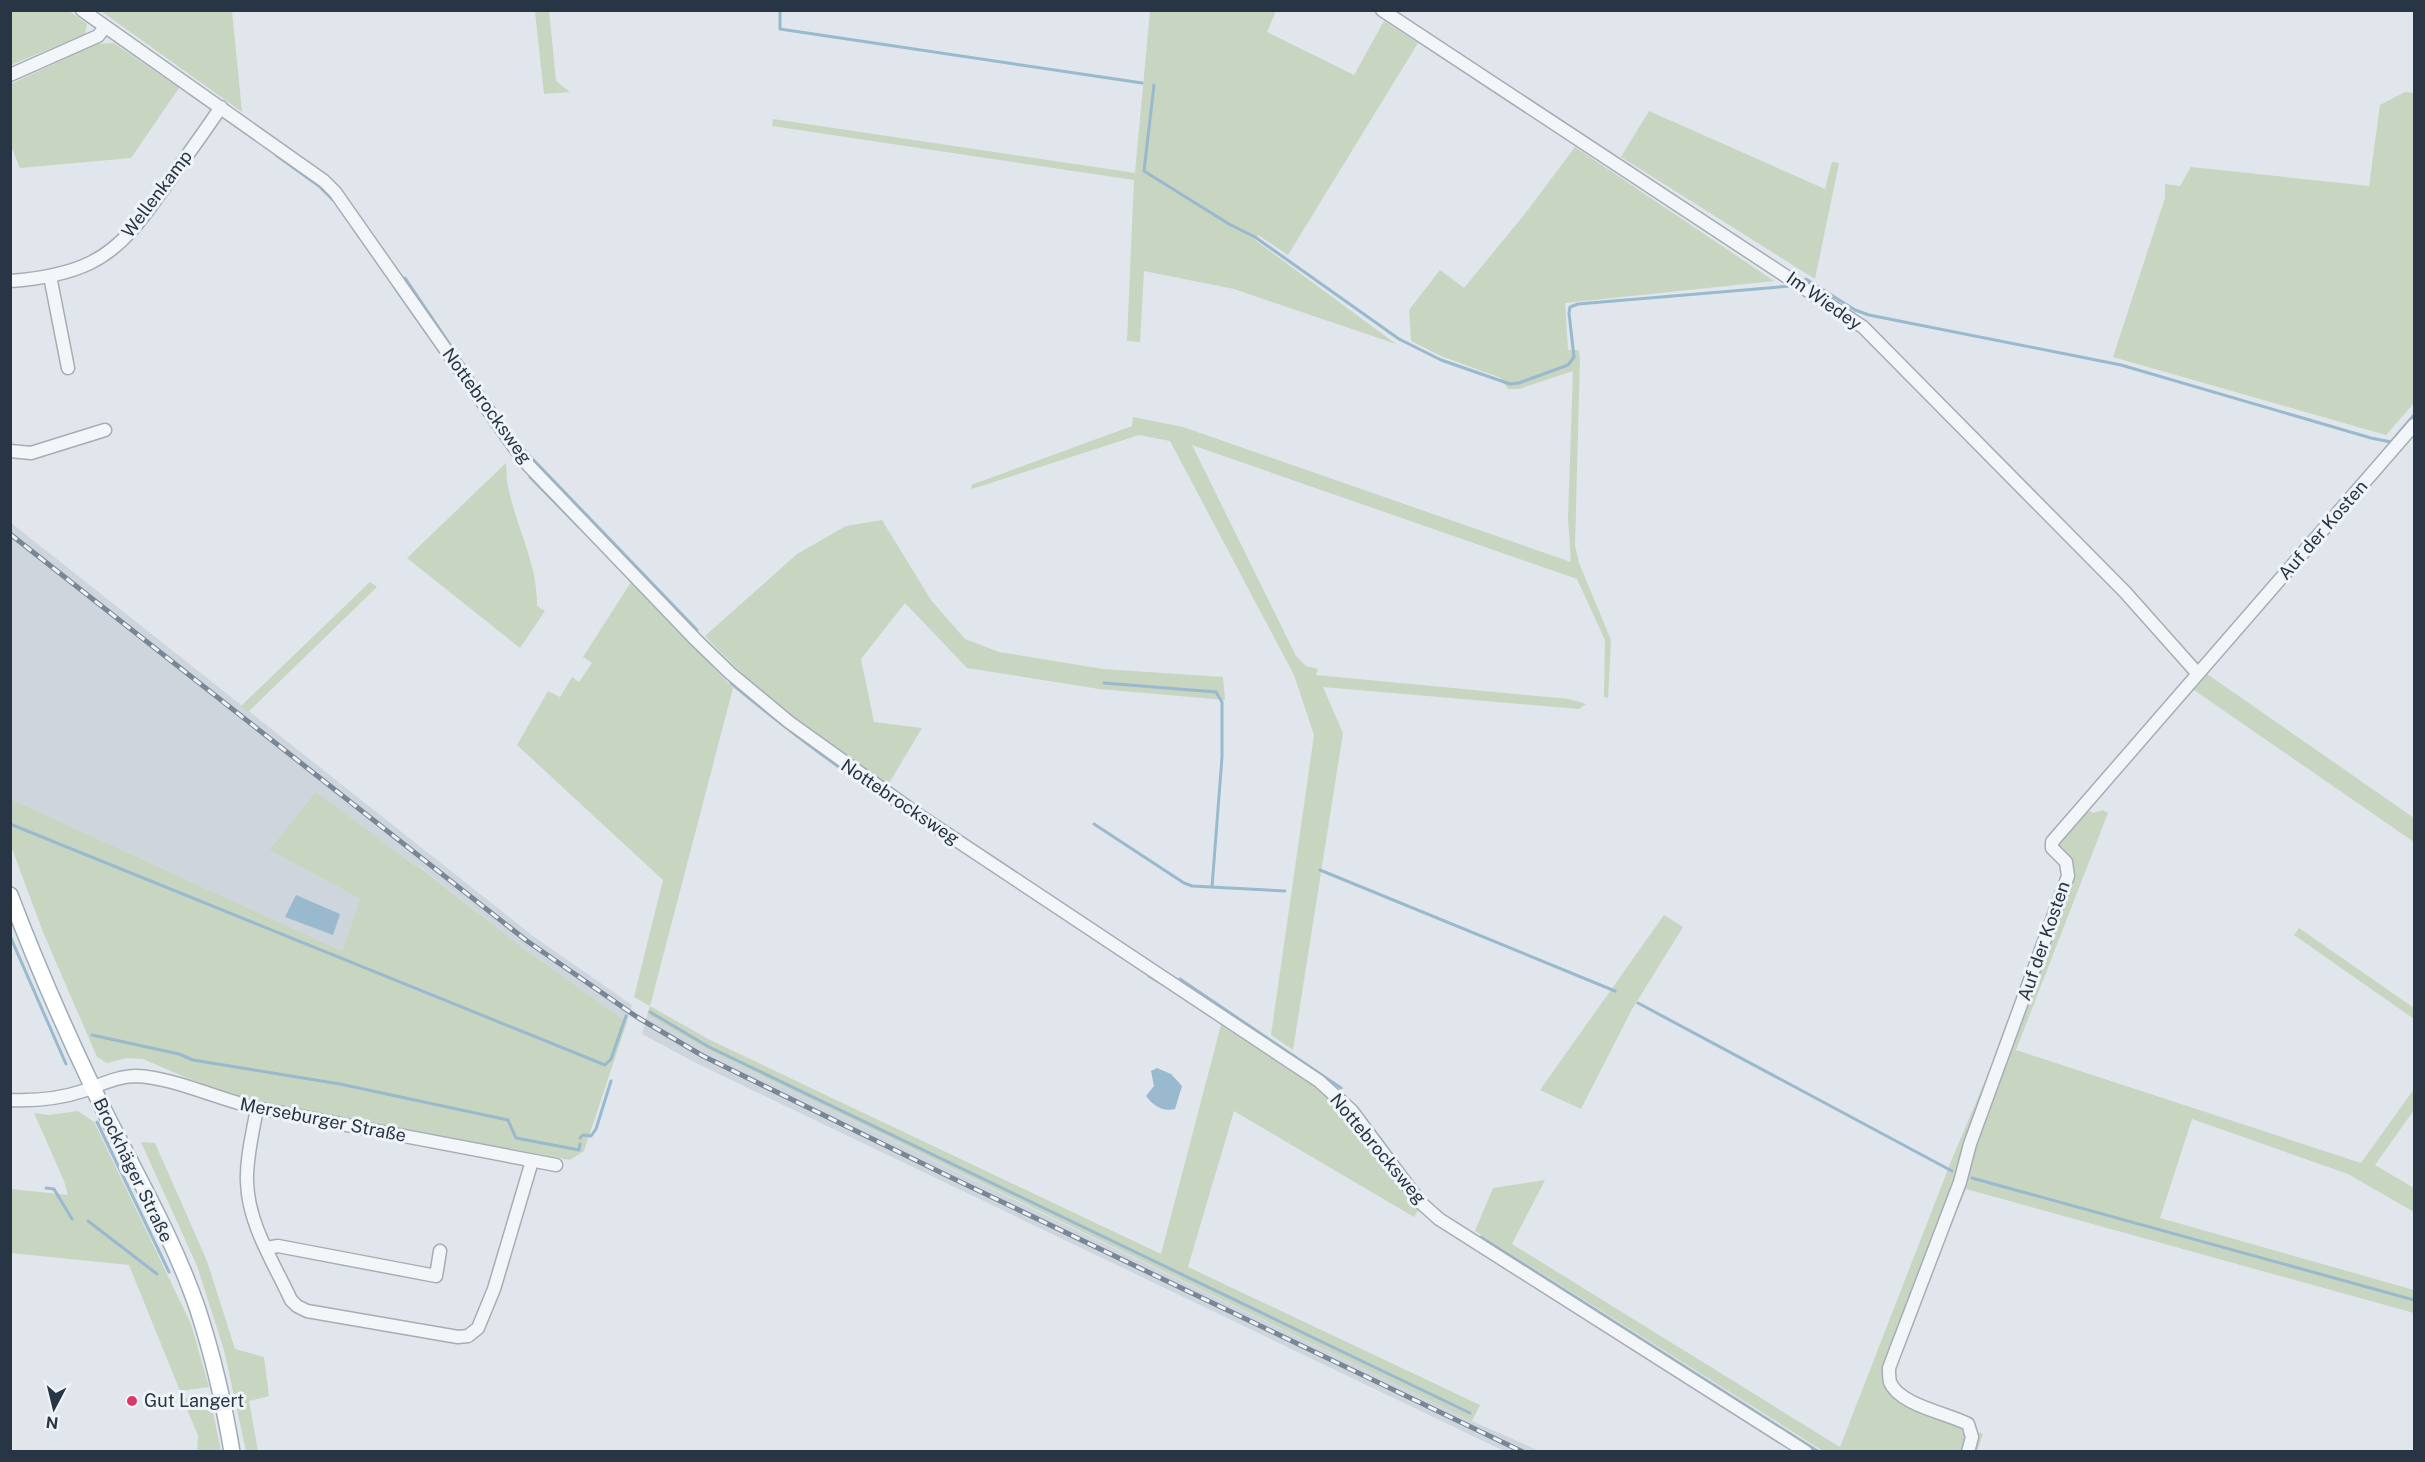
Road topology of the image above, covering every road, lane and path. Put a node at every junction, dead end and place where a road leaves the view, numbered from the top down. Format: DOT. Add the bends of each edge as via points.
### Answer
graph roads {
  1 [pos="82,10"];
  2 [pos="1382,10"];
  3 [pos="105,27"];
  4 [pos="10,75"];
  5 [pos="221,107"];
  6 [pos="50,276"];
  7 [pos="10,281"];
  8 [pos="68,368"];
  9 [pos="2415,425"];
  10 [pos="105,430"];
  11 [pos="10,451"];
  12 [pos="2198,674"];
  13 [pos="10,895"];
  14 [pos="93,1087"];
  15 [pos="10,1100"];
  16 [pos="256,1108"];
  17 [pos="532,1161"];
  18 [pos="556,1165"];
  19 [pos="267,1248"];
  20 [pos="440,1251"];
  21 [pos="232,1452"];
  22 [pos="1806,1452"];
  23 [pos="1968,1452"];
  1 -- 3 [label="street, Nottebrocksweg"];
  2 -- 12 [label="street, Im Wiedey" via="1863,327 2125,592"];
  3 -- 4 [label="street" via="98,36"];
  3 -- 5 [label="street, Nottebrocksweg"];
  5 -- 6 [label="street, Wellenkamp" via="137,226 92,262"];
  5 -- 22 [label="street, Nottebrocksweg" via="335,192 514,447 730,674 893,797 1319,1081 1352,1111 1420,1202 1439,1219"];
  6 -- 7 [label="street, Wellenkamp"];
  6 -- 8 [label="street"];
  9 -- 12 [label="street, Auf der Kosten"];
  10 -- 11 [label="street" via="31,453"];
  12 -- 23 [label="street, Auf der Kosten" via="2052,842 2052,848 2066,862 2068,876 1970,1144 1960,1182 1892,1355 1890,1381 1897,1393 1968,1424 1972,1437"];
  13 -- 14 [label="main road, Brockhäger Straße"];
  14 -- 15 [label="street, Merseburger Straße" via="38,1101"];
  14 -- 16 [label="street, Merseburger Straße" via="135,1076 158,1078"];
  14 -- 21 [label="main road, Brockhäger Straße" via="197,1308"];
  16 -- 17 [label="street, Merseburger Straße"];
  16 -- 19 [label="street" via="246,1183 252,1213"];
  17 -- 18 [label="street, Merseburger Straße"];
  17 -- 19 [label="street" via="494,1289 478,1328 468,1336 307,1311 291,1300"];
  19 -- 20 [label="street" via="278,1246 436,1276"];
}
